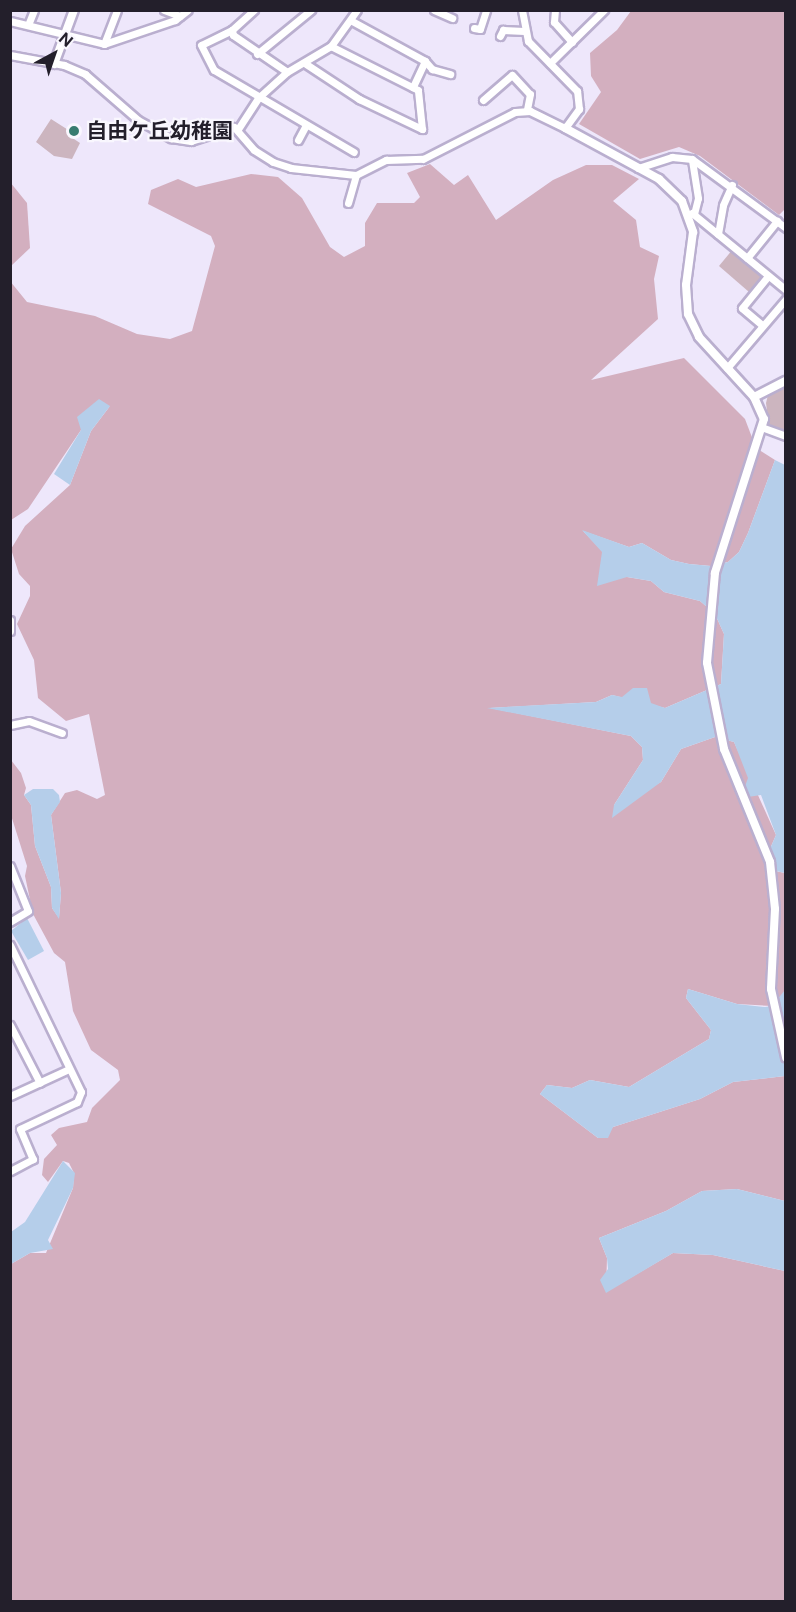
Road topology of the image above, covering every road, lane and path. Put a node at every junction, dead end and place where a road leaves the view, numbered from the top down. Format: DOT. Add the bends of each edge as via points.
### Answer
graph roads {
  1 [pos="34,10"];
  2 [pos="74,10"];
  3 [pos="117,10"];
  4 [pos="164,10"];
  5 [pos="188,10"];
  6 [pos="254,10"];
  7 [pos="310,10"];
  8 [pos="357,10"];
  9 [pos="434,10"];
  10 [pos="486,10"];
  11 [pos="522,10"];
  12 [pos="555,10"];
  13 [pos="604,10"];
  14 [pos="180,16"];
  15 [pos="452,18"];
  16 [pos="10,21"];
  17 [pos="352,21"];
  18 [pos="28,25"];
  19 [pos="474,28"];
  20 [pos="232,30"];
  21 [pos="524,31"];
  22 [pos="64,36"];
  23 [pos="500,36"];
  24 [pos="572,42"];
  25 [pos="104,44"];
  26 [pos="331,46"];
  27 [pos="257,54"];
  28 [pos="10,55"];
  29 [pos="425,61"];
  30 [pos="550,63"];
  31 [pos="54,64"];
  32 [pos="306,64"];
  33 [pos="287,72"];
  34 [pos="450,74"];
  35 [pos="413,87"];
  36 [pos="258,98"];
  37 [pos="483,100"];
  38 [pos="527,110"];
  39 [pos="306,125"];
  40 [pos="565,128"];
  41 [pos="238,129"];
  42 [pos="298,140"];
  43 [pos="354,152"];
  44 [pos="692,159"];
  45 [pos="638,168"];
  46 [pos="356,175"];
  47 [pos="732,185"];
  48 [pos="348,204"];
  49 [pos="691,212"];
  50 [pos="777,221"];
  51 [pos="786,228"];
  52 [pos="718,234"];
  53 [pos="747,258"];
  54 [pos="768,276"];
  55 [pos="786,290"];
  56 [pos="786,299"];
  57 [pos="762,325"];
  58 [pos="727,368"];
  59 [pos="786,381"];
  60 [pos="754,397"];
  61 [pos="764,428"];
  62 [pos="786,436"];
  63 [pos="10,620"];
  64 [pos="10,631"];
  65 [pos="10,725"];
  66 [pos="62,733"];
  67 [pos="10,866"];
  68 [pos="10,922"];
  69 [pos="10,945"];
  70 [pos="14,959"];
  71 [pos="10,1024"];
  72 [pos="786,1057"];
  73 [pos="69,1069"];
  74 [pos="40,1083"];
  75 [pos="10,1096"];
  76 [pos="10,1171"];
  1 -- 18 [label="street"];
  2 -- 22 [label="street"];
  3 -- 25 [label="street"];
  4 -- 14 [label="street"];
  5 -- 14 [label="street"];
  6 -- 20 [label="street"];
  7 -- 27 [label="street"];
  8 -- 17 [label="street"];
  9 -- 15 [label="street"];
  10 -- 19 [label="street" via="480,29"];
  11 -- 21 [label="street"];
  12 -- 24 [label="street" via="554,22"];
  13 -- 24 [label="street"];
  14 -- 25 [label="street"];
  16 -- 18 [label="street"];
  17 -- 26 [label="street"];
  17 -- 29 [label="street"];
  18 -- 22 [label="street"];
  20 -- 27 [label="street" via="235,38"];
  20 -- 36 [label="street" via="203,43 201,48 214,70"];
  21 -- 23 [label="street" via="503,30"];
  21 -- 30 [label="street"];
  22 -- 25 [label="street"];
  22 -- 31 [label="street"];
  24 -- 30 [label="street"];
  26 -- 32 [label="street"];
  26 -- 35 [label="street"];
  27 -- 33 [label="street"];
  28 -- 31 [label="street"];
  29 -- 34 [label="street" via="432,69"];
  29 -- 35 [label="street"];
  30 -- 40 [label="street" via="572,85 580,102"];
  31 -- 41 [label="street" via="85,74 138,120 171,138 191,141 230,127"];
  32 -- 33 [label="street"];
  32 -- 35 [label="street" via="359,99 422,129 419,96"];
  33 -- 36 [label="street"];
  36 -- 39 [label="street"];
  36 -- 41 [label="street"];
  37 -- 38 [label="street" via="512,75 530,94"];
  38 -- 40 [label="street"];
  38 -- 46 [label="street" via="515,112 423,159 386,160"];
  39 -- 42 [label="street"];
  39 -- 43 [label="street"];
  40 -- 45 [label="street"];
  41 -- 46 [label="street" via="254,150 273,162 291,168"];
  44 -- 45 [label="street" via="672,157"];
  44 -- 47 [label="street"];
  44 -- 49 [label="street" via="698,198"];
  45 -- 49 [label="street" via="675,192"];
  46 -- 48 [label="street"];
  47 -- 50 [label="street"];
  47 -- 52 [label="street" via="723,205"];
  49 -- 52 [label="street"];
  49 -- 58 [label="street" via="688,314 699,337"];
  50 -- 51 [label="street"];
  50 -- 53 [label="street"];
  52 -- 53 [label="street"];
  53 -- 54 [label="street"];
  54 -- 55 [label="street"];
  54 -- 57 [label="street" via="742,308"];
  56 -- 57 [label="street"];
  57 -- 58 [label="street"];
  58 -- 60 [label="street"];
  59 -- 60 [label="street"];
  60 -- 61 [label="street"];
  61 -- 62 [label="street"];
  61 -- 72 [label="street" via="715,573 707,663 724,749 770,862 775,909 771,989"];
  63 -- 64 [label="street"];
  65 -- 66 [label="street" via="29,721"];
  67 -- 68 [label="street" via="28,911"];
  69 -- 70 [label="street"];
  70 -- 73 [label="street"];
  71 -- 74 [label="street"];
  73 -- 74 [label="street"];
  73 -- 76 [label="street" via="81,1092 77,1102 20,1129 33,1159"];
  74 -- 75 [label="street"];
}
